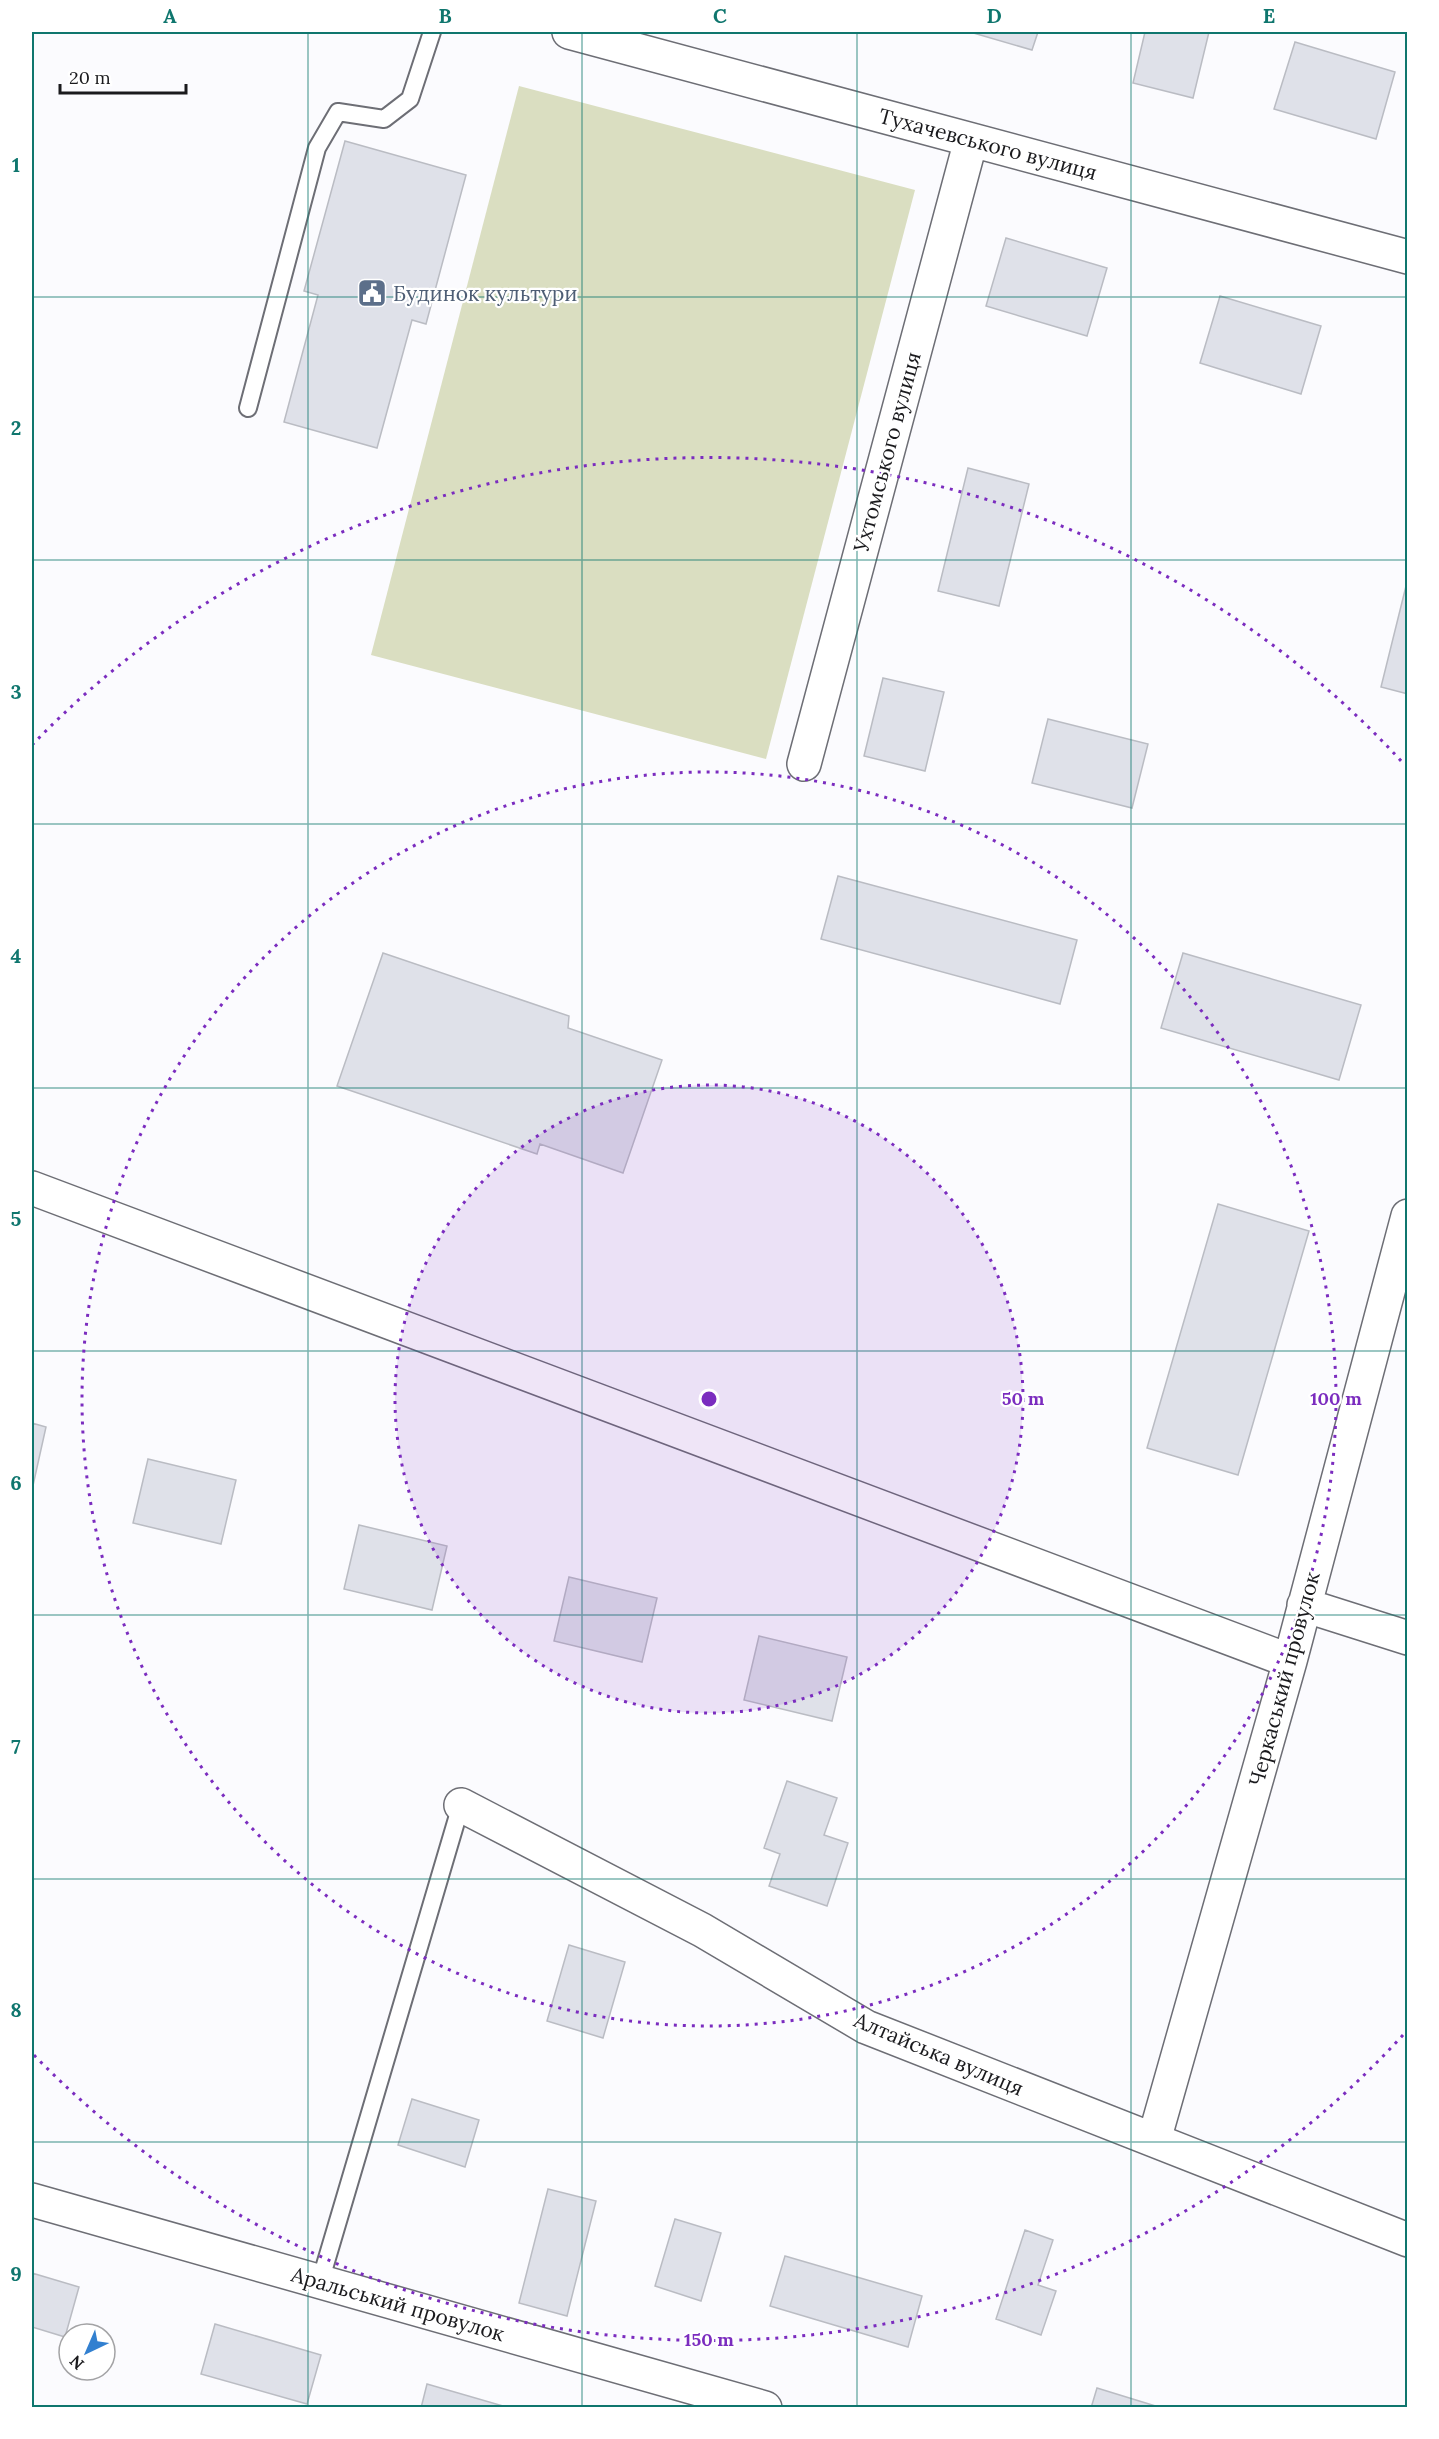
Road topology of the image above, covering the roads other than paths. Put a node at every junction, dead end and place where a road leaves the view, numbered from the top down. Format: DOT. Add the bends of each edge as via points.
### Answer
graph roads {
  1 [pos="432,32"];
  2 [pos="569,32"];
  3 [pos="971,140"];
  4 [pos="1407,257"];
  5 [pos="248,408"];
  6 [pos="804,764"];
  7 [pos="32,1188"];
  8 [pos="1407,1216"];
  9 [pos="1304,1605"];
  10 [pos="1407,1638"];
  11 [pos="1290,1661"];
  12 [pos="461,1805"];
  13 [pos="1154,2140"];
  14 [pos="32,2200"];
  15 [pos="1407,2240"];
  16 [pos="320,2282"];
  17 [pos="765,2408"];
  1 -- 5 [label="lane" via="410,99 384,119 338,112 317,148"];
  2 -- 3 [label="street, Тухачевського вулиця"];
  3 -- 4 [label="street, Тухачевського вулиця"];
  3 -- 6 [label="street, Ухтомського вулиця"];
  7 -- 11 [label="street"];
  8 -- 9 [label="street, Черкаський провулок"];
  9 -- 10 [label="street"];
  9 -- 11 [label="street, Черкаський провулок"];
  11 -- 13 [label="street, Черкаський провулок"];
  12 -- 13 [label="street, Алтайська вулиця" via="702,1930 866,2027"];
  12 -- 16 [label="lane"];
  13 -- 15 [label="street, Алтайська вулиця"];
  14 -- 16 [label="street, Аральський провулок"];
  16 -- 17 [label="street, Аральський провулок"];
}
